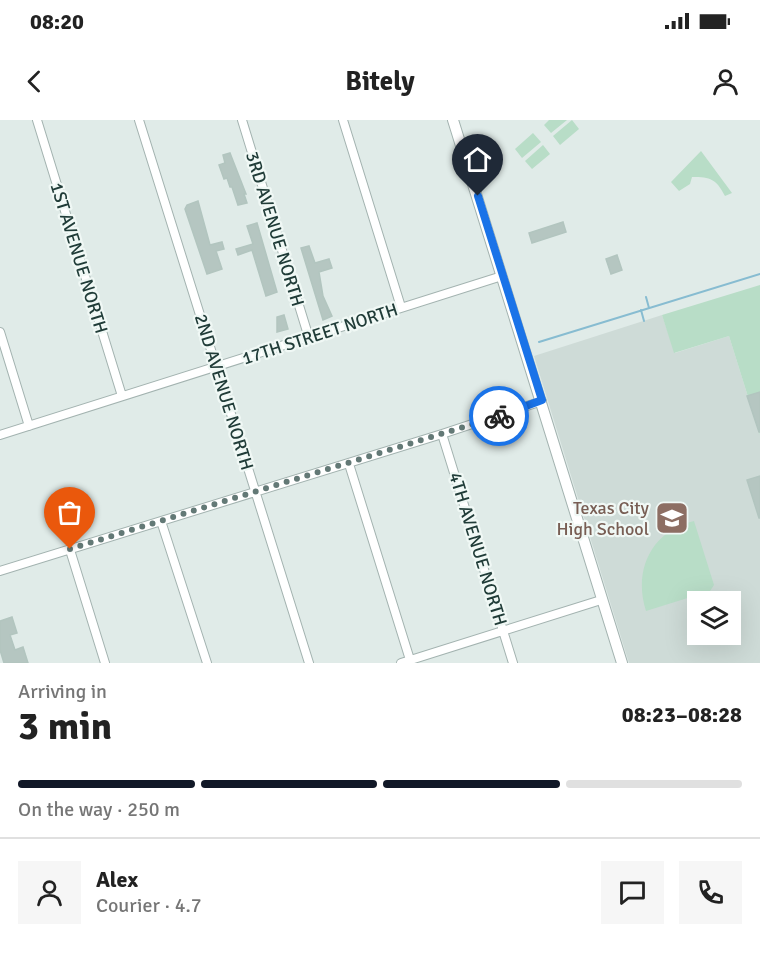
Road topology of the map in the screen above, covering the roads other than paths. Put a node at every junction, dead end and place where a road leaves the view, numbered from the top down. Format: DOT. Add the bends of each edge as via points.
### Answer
graph roads {
  1 [pos="37,120"];
  2 [pos="139,120"];
  3 [pos="242,120"];
  4 [pos="343,120"];
  5 [pos="453,120"];
  6 [pos="502,276"];
  7 [pos="401,307"];
  8 [pos="0,332"];
  9 [pos="309,338"];
  10 [pos="216,367"];
  11 [pos="122,396"];
  12 [pos="542,400"];
  13 [pos="29,426"];
  14 [pos="442,434"];
  15 [pos="0,435"];
  16 [pos="349,464"];
  17 [pos="255,492"];
  18 [pos="161,521"];
  19 [pos="70,549"];
  20 [pos="0,571"];
  21 [pos="602,600"];
  22 [pos="504,631"];
  23 [pos="408,662"];
  24 [pos="105,663"];
  25 [pos="207,663"];
  26 [pos="309,663"];
  27 [pos="513,663"];
  28 [pos="622,663"];
  1 -- 11 [label="street, 1ST AVENUE NORTH"];
  2 -- 10 [label="street, 2ND AVENUE NORTH"];
  3 -- 9 [label="street, 3RD AVENUE NORTH"];
  4 -- 7 [label="street"];
  5 -- 6 [label="street"];
  6 -- 7 [label="street, 17TH STREET NORTH"];
  6 -- 12 [label="street"];
  7 -- 9 [label="street, 17TH STREET NORTH"];
  8 -- 13 [label="street"];
  9 -- 10 [label="street, 17TH STREET NORTH"];
  10 -- 11 [label="street, 17TH STREET NORTH"];
  10 -- 17 [label="street, 2ND AVENUE NORTH"];
  11 -- 13 [label="street, 17TH STREET NORTH"];
  12 -- 14 [label="street"];
  12 -- 21 [label="street"];
  13 -- 15 [label="street, 17TH STREET NORTH"];
  14 -- 16 [label="street"];
  14 -- 22 [label="street, 4TH AVENUE NORTH"];
  16 -- 17 [label="street"];
  16 -- 23 [label="street"];
  17 -- 18 [label="street"];
  17 -- 26 [label="street, 2ND AVENUE NORTH"];
  18 -- 19 [label="street"];
  18 -- 25 [label="street"];
  19 -- 20 [label="street"];
  19 -- 24 [label="street"];
  21 -- 22 [label="street"];
  21 -- 28 [label="street"];
  22 -- 23 [label="street"];
  22 -- 27 [label="street, 4TH AVENUE NORTH"];
}
